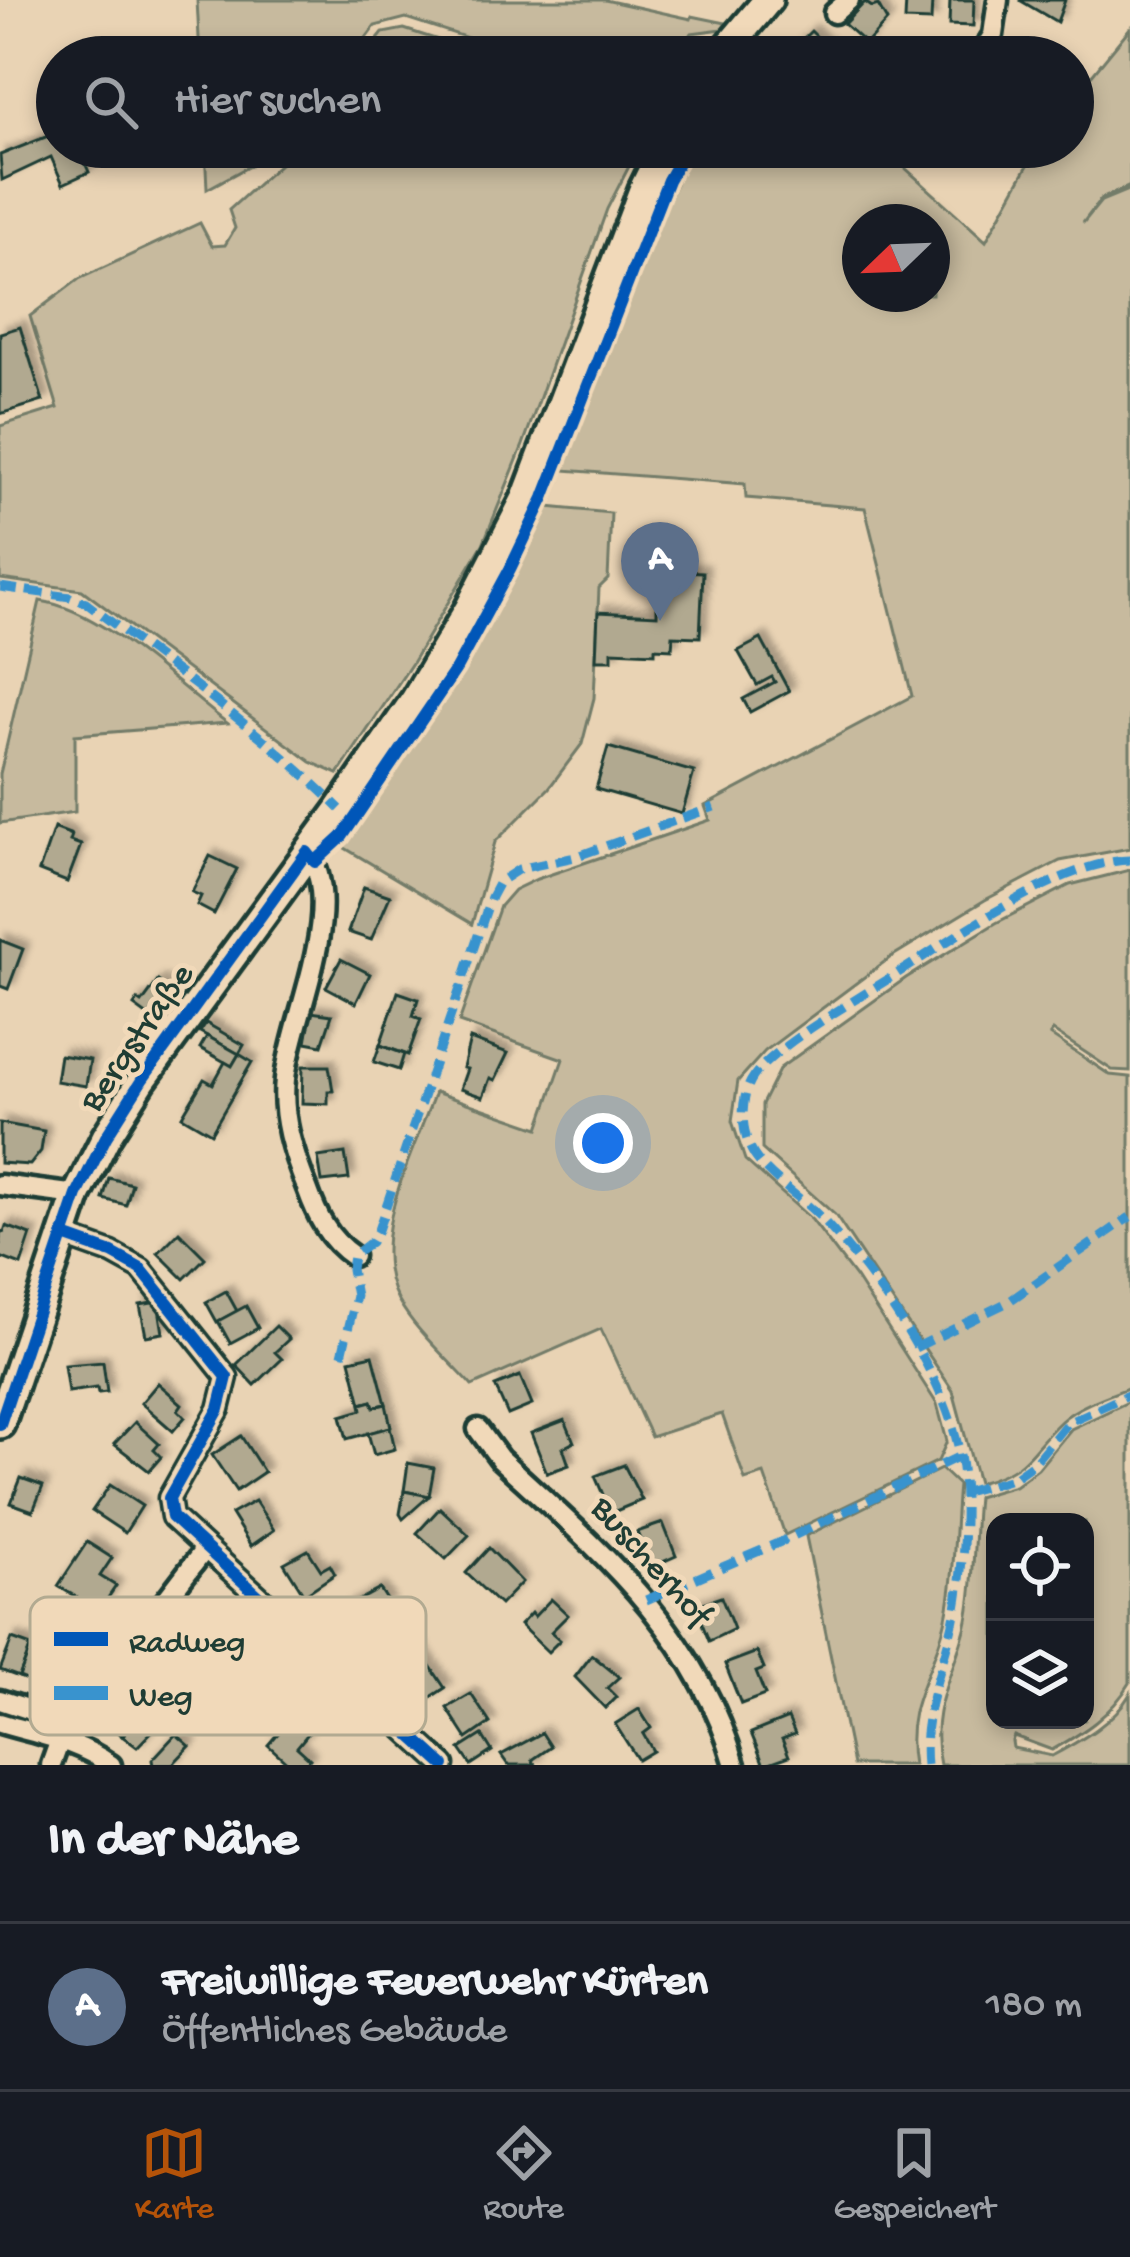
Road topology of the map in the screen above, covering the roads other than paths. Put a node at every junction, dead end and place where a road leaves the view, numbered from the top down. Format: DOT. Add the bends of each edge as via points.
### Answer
graph roads {
  1 [pos="767,0"];
  2 [pos="998,0"];
  3 [pos="738,36"];
  4 [pos="992,36"];
  5 [pos="654,168"];
  6 [pos="307,852"];
  7 [pos="0,1185"];
  8 [pos="77,1195"];
  9 [pos="64,1236"];
  10 [pos="353,1256"];
  11 [pos="0,1424"];
  12 [pos="478,1429"];
  13 [pos="206,1549"];
  14 [pos="169,1597"];
  15 [pos="259,1597"];
  16 [pos="0,1700"];
  17 [pos="30,1710"];
  18 [pos="0,1723"];
  19 [pos="30,1730"];
  20 [pos="52,1735"];
  21 [pos="411,1735"];
  22 [pos="61,1737"];
  23 [pos="51,1765"];
  24 [pos="111,1765"];
  25 [pos="444,1765"];
  26 [pos="735,1765"];
  1 -- 3 [label="main road"];
  2 -- 4 [label="street"];
  5 -- 6 [label="main road, Bergstraße" via="494,565 416,700"];
  6 -- 8 [label="main road, Bergstraße" via="142,1080"];
  6 -- 10 [label="street" via="319,873 319,940 285,1078 284,1114 314,1207"];
  7 -- 8 [label="street"];
  8 -- 9 [label="main road, Bergstraße"];
  9 -- 11 [label="main road, Bergstraße"];
  9 -- 13 [label="street" via="141,1269 227,1377 168,1505"];
  12 -- 26 [label="street, Buscherhof" via="665,1623 705,1686"];
  13 -- 14 [label="street"];
  13 -- 15 [label="street"];
  16 -- 17 [label="street"];
  18 -- 19 [label="street"];
  20 -- 22 [label="street"];
  21 -- 25 [label="street"];
  22 -- 23 [label="street"];
  22 -- 24 [label="street"];
}
